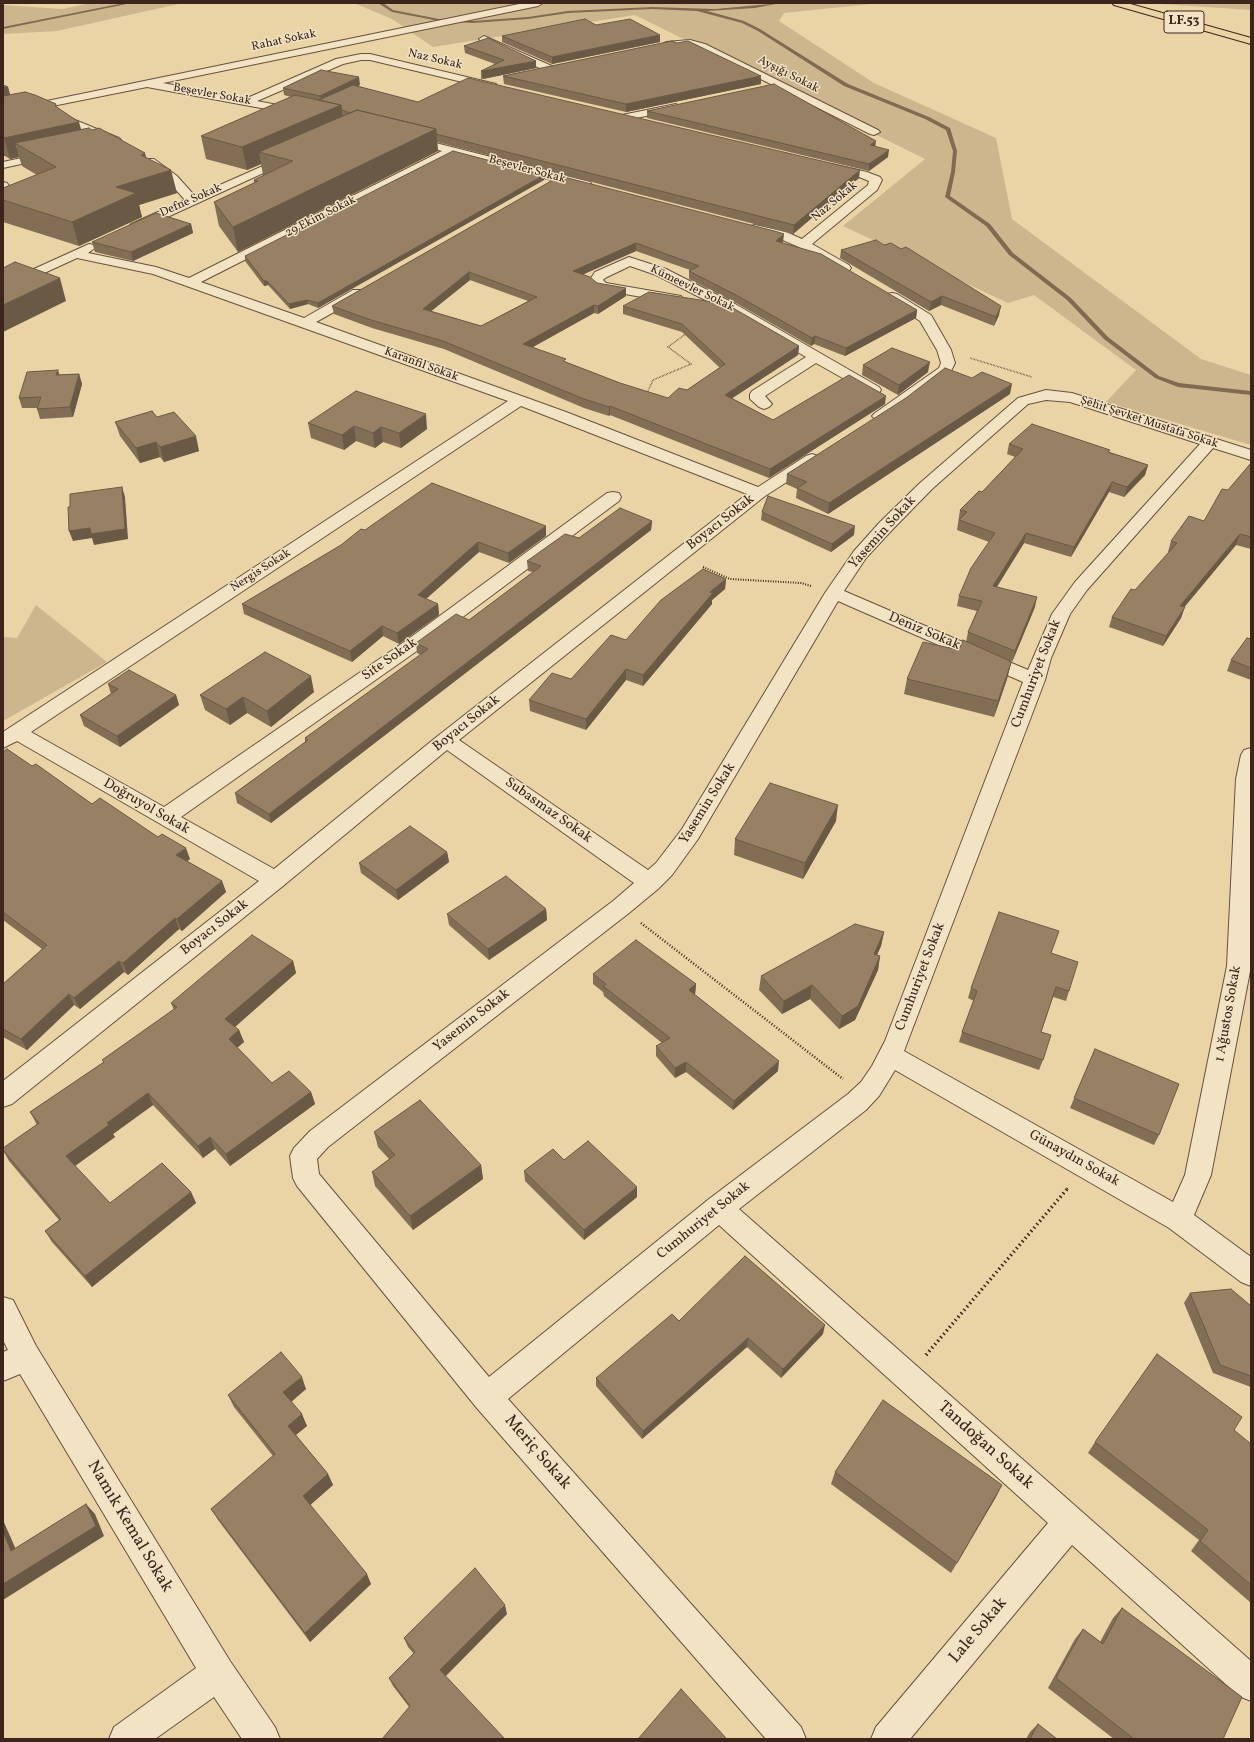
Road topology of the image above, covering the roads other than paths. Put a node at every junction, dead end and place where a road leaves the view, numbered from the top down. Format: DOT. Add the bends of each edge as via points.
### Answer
graph roads {
  1 [pos="538,3"];
  2 [pos="1117,3"];
  3 [pos="1142,3"];
  4 [pos="1251,34"];
  5 [pos="484,39"];
  6 [pos="1251,40"];
  7 [pos="654,48"];
  8 [pos="535,72"];
  9 [pos="498,81"];
  10 [pos="145,83"];
  11 [pos="483,84"];
  12 [pos="780,85"];
  13 [pos="765,88"];
  14 [pos="506,90"];
  15 [pos="248,101"];
  16 [pos="690,104"];
  17 [pos="35,107"];
  18 [pos="3,113"];
  19 [pos="310,114"];
  20 [pos="646,124"];
  21 [pos="874,132"];
  22 [pos="396,136"];
  23 [pos="94,146"];
  24 [pos="453,150"];
  25 [pos="63,152"];
  26 [pos="301,152"];
  27 [pos="138,154"];
  28 [pos="3,165"];
  29 [pos="824,165"];
  30 [pos="558,178"];
  31 [pos="544,185"];
  32 [pos="3,186"];
  33 [pos="596,188"];
  34 [pos="3,199"];
  35 [pos="192,200"];
  36 [pos="742,225"];
  37 [pos="127,230"];
  38 [pos="98,244"];
  39 [pos="804,244"];
  40 [pos="77,254"];
  41 [pos="856,275"];
  42 [pos="190,284"];
  43 [pos="371,285"];
  44 [pos="3,288"];
  45 [pos="882,291"];
  46 [pos="730,307"];
  47 [pos="305,323"];
  48 [pos="815,357"];
  49 [pos="1046,395"];
  50 [pos="520,400"];
  51 [pos="764,404"];
  52 [pos="899,404"];
  53 [pos="866,425"];
  54 [pos="1209,443"];
  55 [pos="826,450"];
  56 [pos="1251,455"];
  57 [pos="759,493"];
  58 [pos="613,497"];
  59 [pos="834,593"];
  60 [pos="1035,680"];
  61 [pos="10,737"];
  62 [pos="446,740"];
  63 [pos="1251,755"];
  64 [pos="164,818"];
  65 [pos="275,880"];
  66 [pos="650,883"];
  67 [pos="1245,969"];
  68 [pos="891,1056"];
  69 [pos="3,1096"];
  70 [pos="303,1156"];
  71 [pos="719,1208"];
  72 [pos="1179,1219"];
  73 [pos="1251,1273"];
  74 [pos="3,1310"];
  75 [pos="14,1361"];
  76 [pos="487,1397"];
  77 [pos="1070,1522"];
  78 [pos="218,1673"];
  79 [pos="1251,1684"];
  80 [pos="126,1739"];
  81 [pos="263,1739"];
  82 [pos="789,1739"];
  83 [pos="888,1739"];
  1 -- 10 [label="street, Rahat Sokak"];
  2 -- 6 [label="highway, LF.53"];
  3 -- 4 [label="highway, LF.53"];
  5 -- 8 [label="street" via="554,68"];
  7 -- 12 [label="street, Ayşığı Sokak" via="677,43 702,46"];
  9 -- 11 [label="street"];
  10 -- 15 [label="street, Beşevler Sokak"];
  10 -- 17 [label="street, Rahat Sokak"];
  11 -- 14 [label="street, Naz Sokak"];
  11 -- 15 [label="street, Naz Sokak" via="361,57 340,61"];
  12 -- 13 [label="street"];
  12 -- 21 [label="street, Ayşığı Sokak"];
  15 -- 19 [label="street, Beşevler Sokak"];
  16 -- 20 [label="street" via="618,117"];
  17 -- 18 [label="street, Rahat Sokak"];
  17 -- 23 [label="street" via="119,142"];
  22 -- 24 [label="street, Beşevler Sokak"];
  24 -- 30 [label="street, Beşevler Sokak"];
  24 -- 42 [label="street, 29 Ekim Sokak"];
  25 -- 28 [label="street"];
  26 -- 35 [label="street, Defne Sokak"];
  27 -- 35 [label="street" via="173,179"];
  29 -- 39 [label="street, Naz Sokak" via="863,174 876,180 873,187"];
  30 -- 31 [label="street"];
  30 -- 33 [label="street, Beşevler Sokak"];
  32 -- 34 [label="street" via="8,194"];
  35 -- 37 [label="street, Defne Sokak"];
  36 -- 39 [label="street" via="782,235"];
  38 -- 40 [label="street"];
  39 -- 41 [label="street"];
  40 -- 42 [label="street, Karanfil Sokak" via="151,270"];
  40 -- 44 [label="street"];
  42 -- 47 [label="street, Karanfil Sokak"];
  43 -- 47 [label="street"];
  45 -- 52 [label="street" via="926,318 944,350 948,364 945,370"];
  46 -- 46 [label="street, Kümeevler Sokak" via="660,272 629,261 600,275 596,281 602,286"];
  46 -- 48 [label="street, Kümeevler Sokak"];
  47 -- 50 [label="street, Karanfil Sokak"];
  48 -- 51 [label="street" via="757,394"];
  48 -- 52 [label="street, Kümeevler Sokak"];
  49 -- 54 [label="street, Şehit Şevket Mustafa Sokak" via="1072,398"];
  49 -- 59 [label="street, Yasemin Sokak" via="1023,401 926,486 872,541"];
  50 -- 57 [label="street, Karanfil Sokak"];
  50 -- 61 [label="street, Nergis Sokak"];
  52 -- 53 [label="street"];
  54 -- 56 [label="street, Şehit Şevket Mustafa Sokak"];
  54 -- 60 [label="street, Cumhuriyet Sokak" via="1071,598 1052,634"];
  55 -- 57 [label="street, Boyacı Sokak"];
  57 -- 62 [label="street, Boyacı Sokak"];
  58 -- 64 [label="street, Site Sokak" via="414,644"];
  59 -- 60 [label="street, Deniz Sokak"];
  59 -- 66 [label="street, Yasemin Sokak" via="690,834 678,852"];
  60 -- 68 [label="street, Cumhuriyet Sokak"];
  61 -- 64 [label="street, Doğruyol Sokak"];
  62 -- 65 [label="street, Boyacı Sokak"];
  62 -- 66 [label="street, Subasmaz Sokak"];
  63 -- 67 [label="street, 1 Ağustos Sokak" via="1246,779"];
  64 -- 65 [label="street, Doğruyol Sokak"];
  65 -- 69 [label="street, Boyacı Sokak"];
  66 -- 70 [label="street, Yasemin Sokak" via="319,1139"];
  67 -- 72 [label="street, 1 Ağustos Sokak" via="1198,1175"];
  68 -- 71 [label="street, Cumhuriyet Sokak" via="881,1073 857,1102"];
  68 -- 72 [label="street, Günaydın Sokak"];
  70 -- 76 [label="street, Meriç Sokak" via="306,1178"];
  71 -- 76 [label="street, Cumhuriyet Sokak"];
  71 -- 77 [label="street, Tandoğan Sokak"];
  72 -- 73 [label="street, Günaydın Sokak"];
  74 -- 75 [label="street, Namık Kemal Sokak"];
  75 -- 78 [label="street, Namık Kemal Sokak"];
  76 -- 82 [label="street, Meriç Sokak"];
  77 -- 79 [label="street, Tandoğan Sokak"];
  77 -- 83 [label="street, Lale Sokak"];
  78 -- 80 [label="street"];
  78 -- 81 [label="street, Namık Kemal Sokak"];
}
